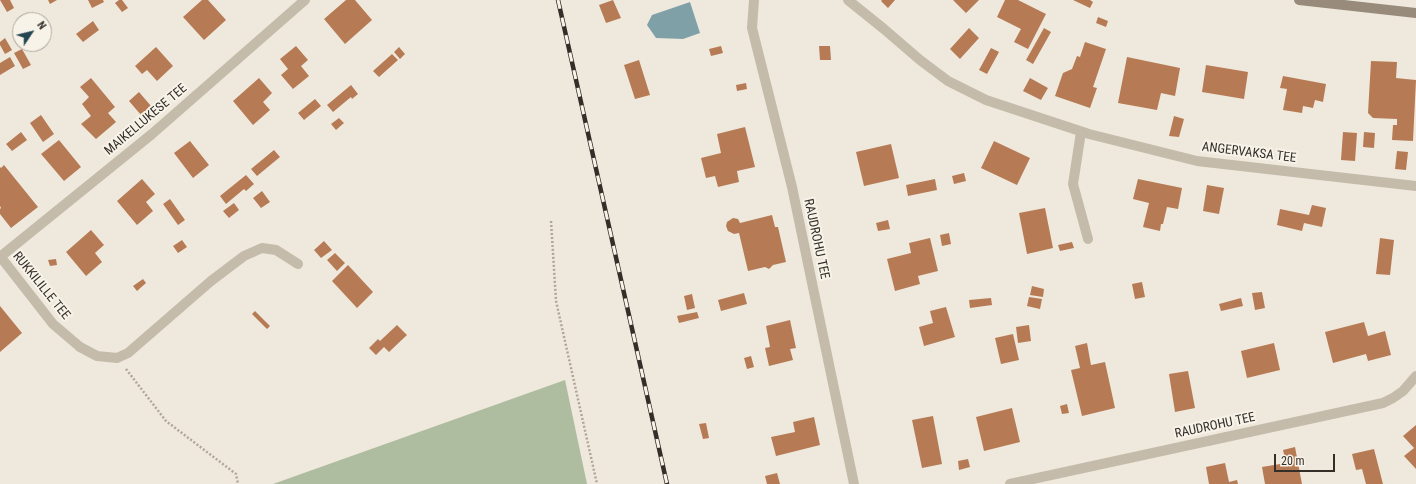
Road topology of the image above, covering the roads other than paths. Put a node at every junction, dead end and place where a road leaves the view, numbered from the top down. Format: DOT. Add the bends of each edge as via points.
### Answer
graph roads {
  1 [pos="305,0"];
  2 [pos="754,0"];
  3 [pos="848,0"];
  4 [pos="1299,0"];
  5 [pos="1416,13"];
  6 [pos="1081,132"];
  7 [pos="1416,186"];
  8 [pos="1088,239"];
  9 [pos="0,256"];
  10 [pos="298,264"];
  11 [pos="1416,376"];
  12 [pos="854,484"];
  13 [pos="1010,484"];
  1 -- 9 [label="street, MAIKELLUKESE TEE" via="152,134"];
  2 -- 12 [label="street, RAUDROHU TEE" via="752,28 792,187"];
  3 -- 6 [label="street, ANGERVAKSA TEE" via="948,81 986,100"];
  4 -- 5 [label="street"];
  6 -- 7 [label="street, ANGERVAKSA TEE" via="1197,160"];
  6 -- 8 [label="street" via="1073,184"];
  9 -- 10 [label="street, RUKKILILLE TEE" via="53,324 80,347 97,356 117,358 128,353 244,256 262,248 276,250"];
  11 -- 13 [label="street, RAUDROHU TEE" via="1403,391 1383,403"];
}
